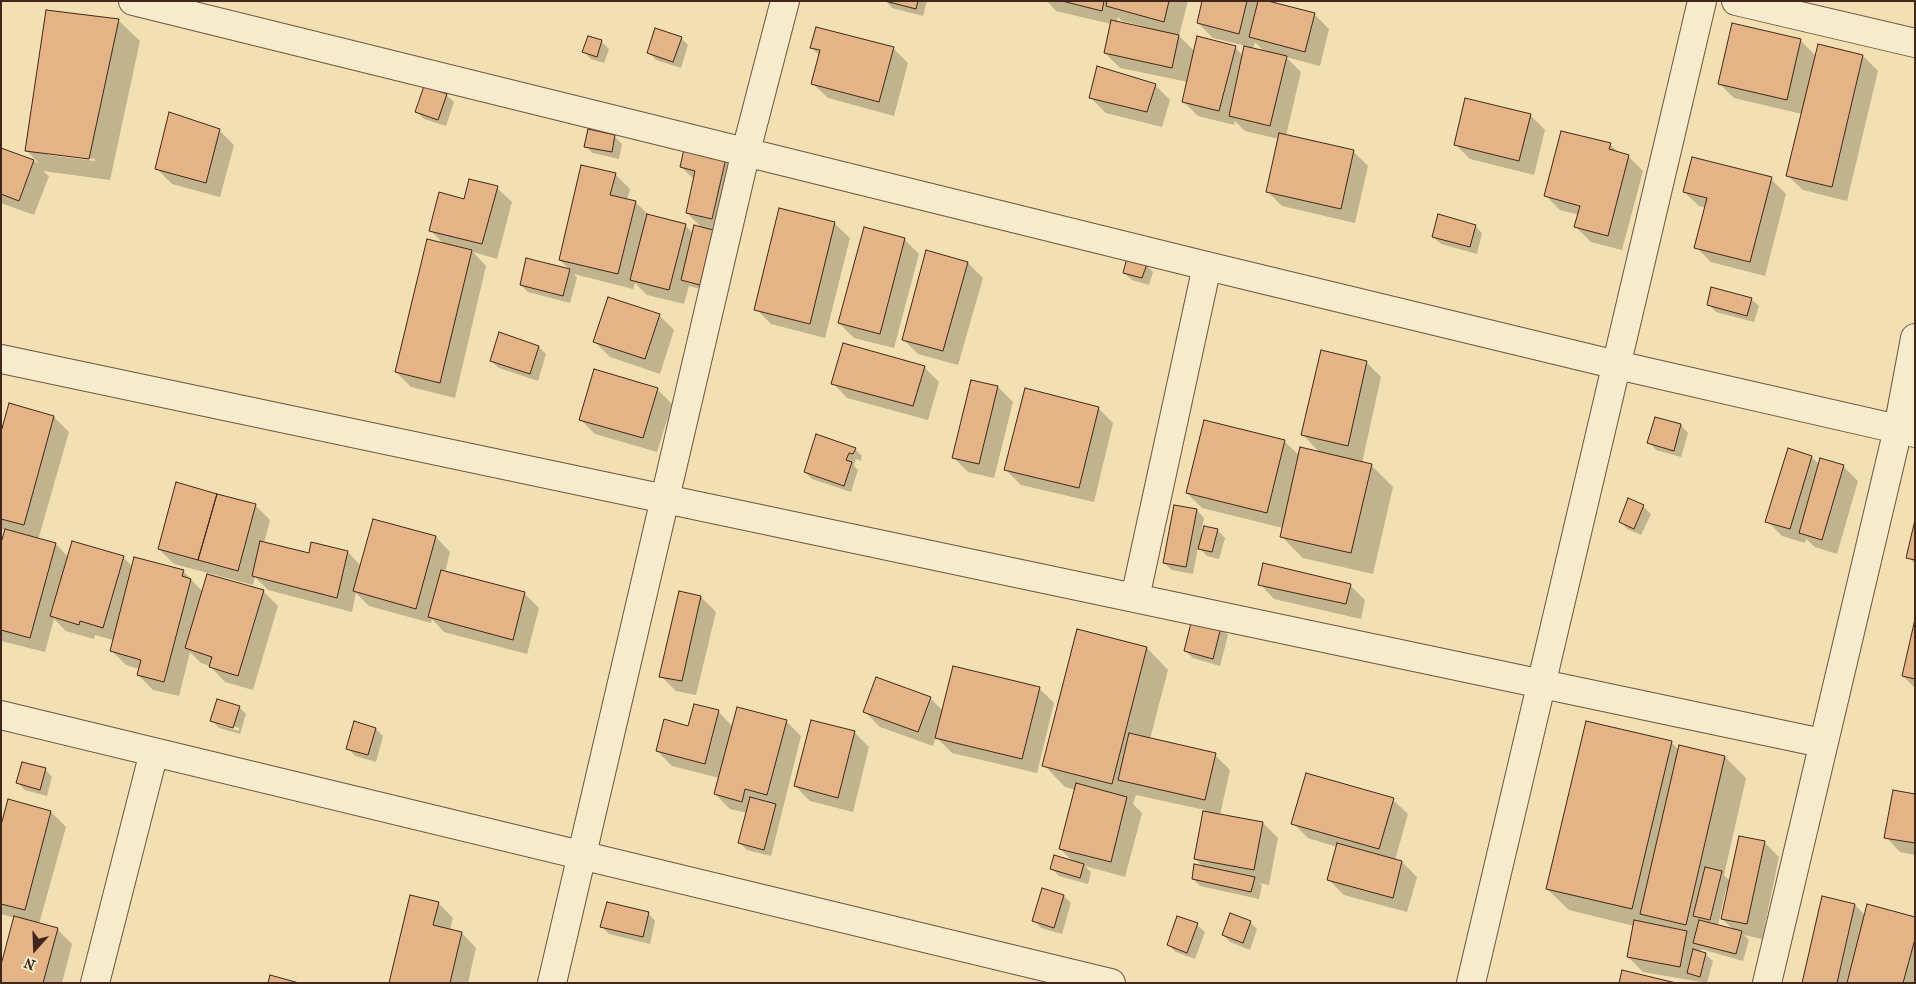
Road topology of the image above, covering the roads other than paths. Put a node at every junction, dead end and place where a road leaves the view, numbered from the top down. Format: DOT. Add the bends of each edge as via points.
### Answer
graph roads {
  1 [pos="133,1"];
  2 [pos="785,1"];
  3 [pos="1702,1"];
  4 [pos="1736,1"];
  5 [pos="1915,43"];
  6 [pos="746,151"];
  7 [pos="1207,266"];
  8 [pos="1915,338"];
  9 [pos="1,359"];
  10 [pos="1617,365"];
  11 [pos="1906,431"];
  12 [pos="664,499"];
  13 [pos="1135,598"];
  14 [pos="1542,683"];
  15 [pos="1,715"];
  16 [pos="1822,743"];
  17 [pos="154,752"];
  18 [pos="581,854"];
  19 [pos="95,983"];
  20 [pos="552,983"];
  21 [pos="1111,983"];
  22 [pos="1471,983"];
  23 [pos="1767,983"];
  1 -- 6 [label="street"];
  2 -- 6 [label="street"];
  3 -- 10 [label="street"];
  4 -- 5 [label="street"];
  6 -- 7 [label="street"];
  6 -- 12 [label="street"];
  7 -- 10 [label="street"];
  7 -- 13 [label="street"];
  8 -- 11 [label="street"];
  9 -- 12 [label="street"];
  10 -- 11 [label="street"];
  10 -- 14 [label="street"];
  11 -- 16 [label="street"];
  12 -- 13 [label="street"];
  12 -- 18 [label="street"];
  13 -- 14 [label="street"];
  14 -- 16 [label="street"];
  14 -- 22 [label="street"];
  15 -- 17 [label="street"];
  16 -- 23 [label="street"];
  17 -- 18 [label="street"];
  17 -- 19 [label="street"];
  18 -- 20 [label="street"];
  18 -- 21 [label="street"];
}
